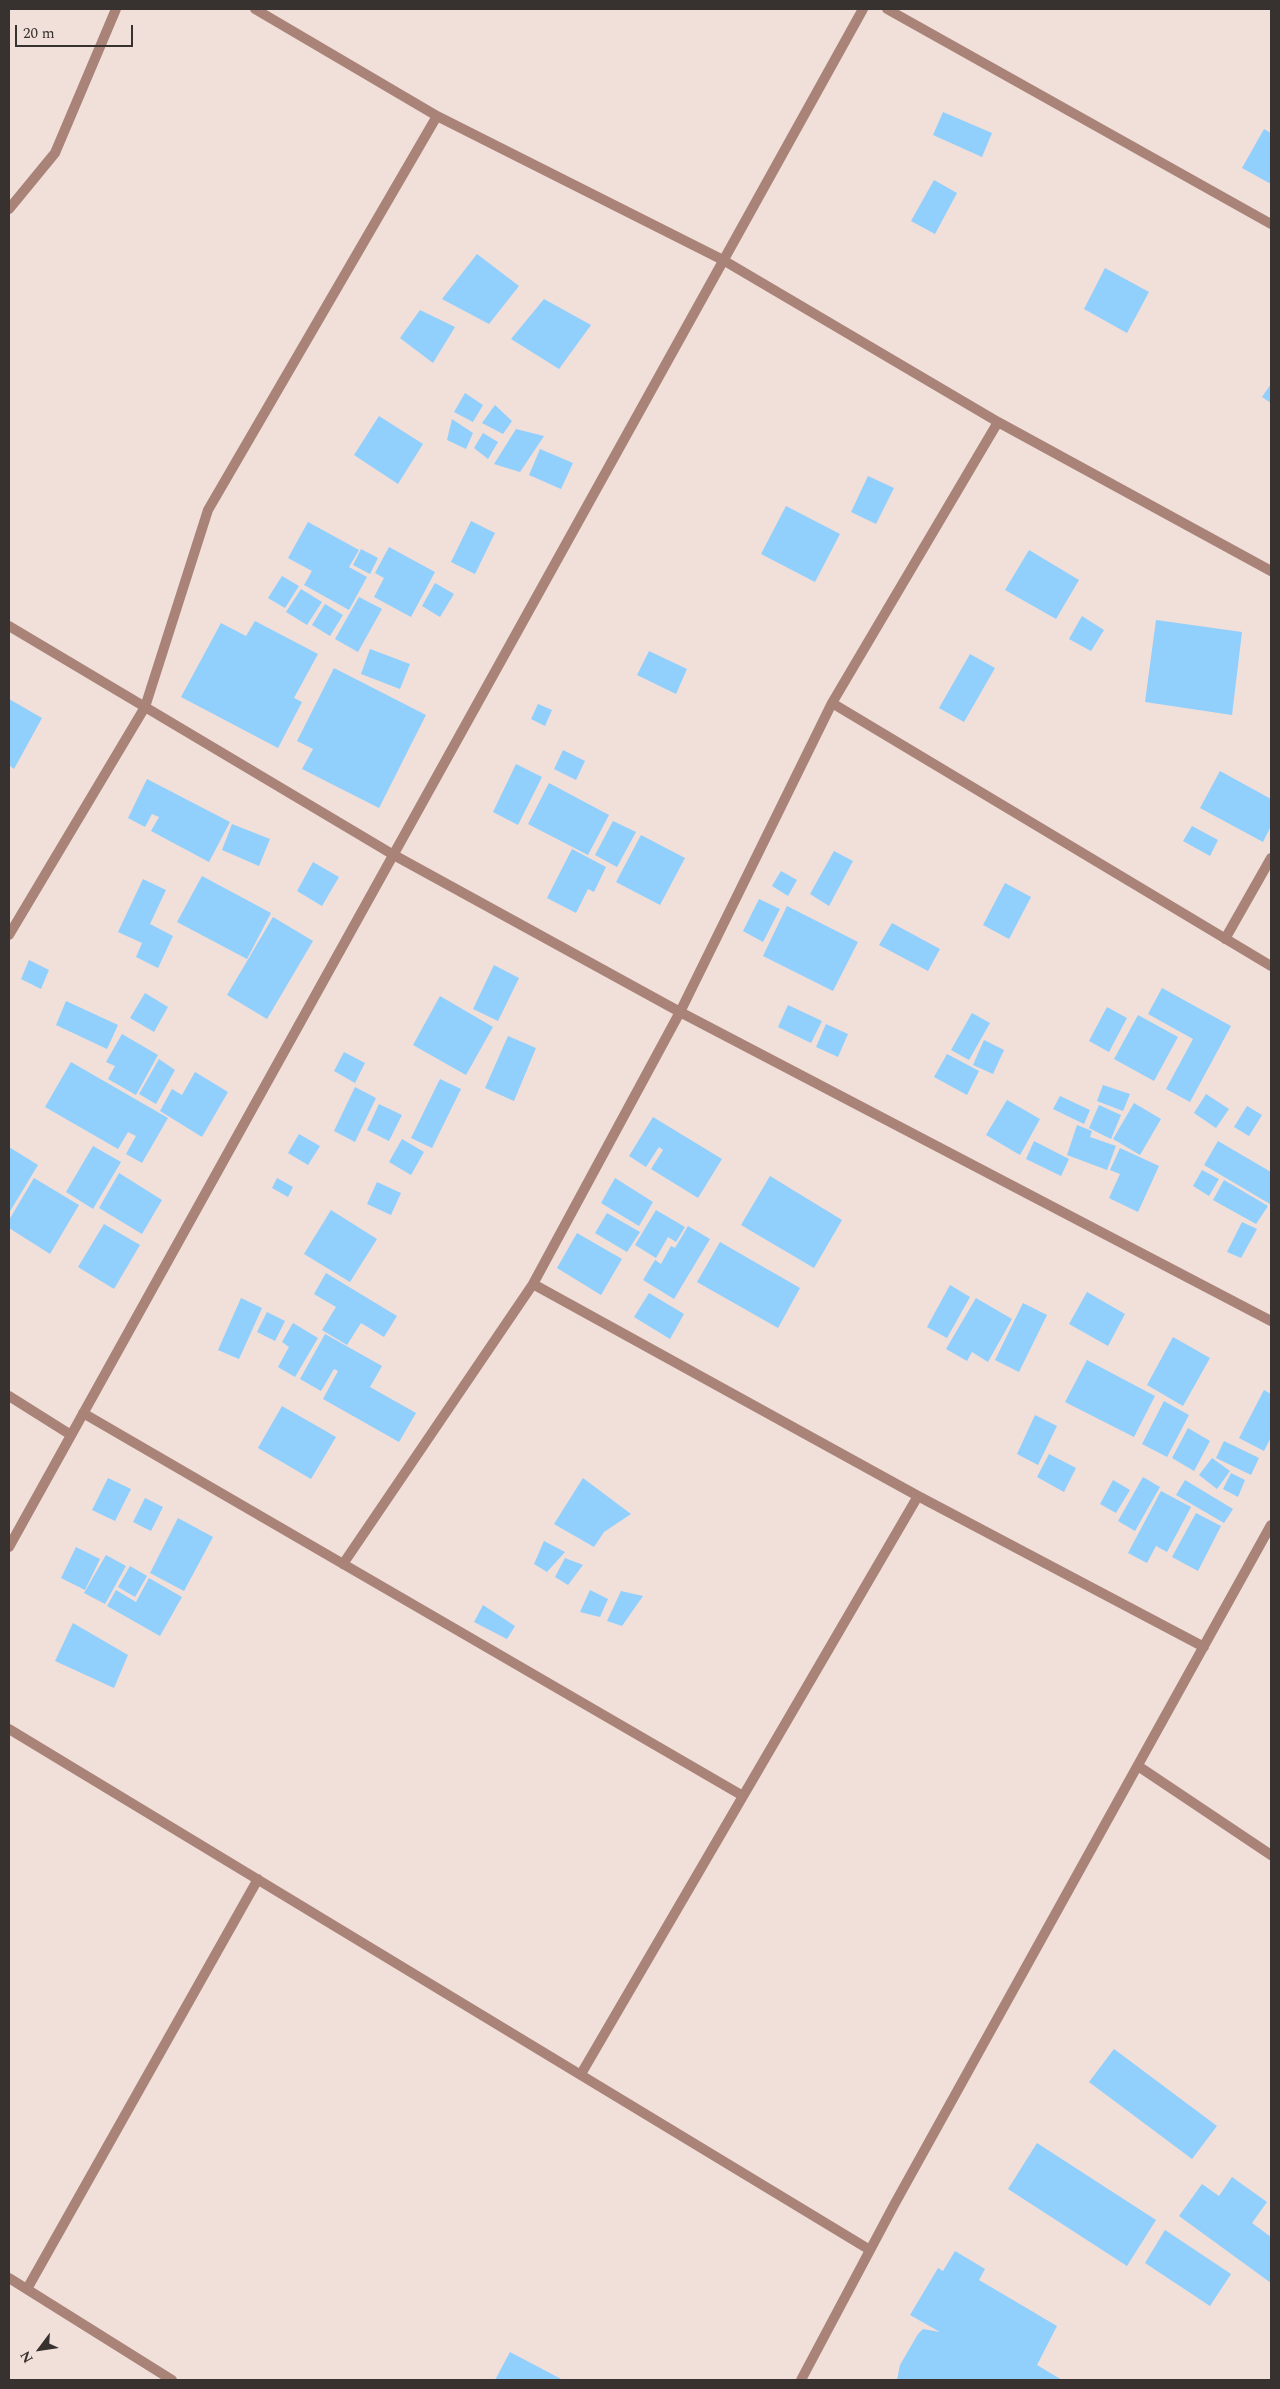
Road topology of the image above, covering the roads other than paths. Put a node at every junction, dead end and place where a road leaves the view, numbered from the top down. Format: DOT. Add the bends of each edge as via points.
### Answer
graph roads {
  1 [pos="116,9"];
  2 [pos="255,9"];
  3 [pos="863,9"];
  4 [pos="887,9"];
  5 [pos="437,116"];
  6 [pos="9,209"];
  7 [pos="1271,224"];
  8 [pos="724,260"];
  9 [pos="998,422"];
  10 [pos="1271,571"];
  11 [pos="9,626"];
  12 [pos="832,703"];
  13 [pos="145,707"];
  14 [pos="392,854"];
  15 [pos="1271,858"];
  16 [pos="9,935"];
  17 [pos="1225,939"];
  18 [pos="1271,966"];
  19 [pos="680,1012"];
  20 [pos="533,1284"];
  21 [pos="1271,1322"];
  22 [pos="9,1396"];
  23 [pos="83,1413"];
  24 [pos="71,1435"];
  25 [pos="918,1496"];
  26 [pos="1271,1526"];
  27 [pos="9,1548"];
  28 [pos="343,1564"];
  29 [pos="1204,1647"];
  30 [pos="9,1729"];
  31 [pos="1138,1766"];
  32 [pos="743,1796"];
  33 [pos="1271,1855"];
  34 [pos="258,1880"];
  35 [pos="580,2074"];
  36 [pos="870,2250"];
  37 [pos="9,2278"];
  38 [pos="27,2289"];
  39 [pos="172,2380"];
  40 [pos="801,2380"];
  1 -- 6 [label="street" via="55,153"];
  2 -- 5 [label="street"];
  3 -- 8 [label="street"];
  4 -- 7 [label="street"];
  5 -- 8 [label="street"];
  5 -- 13 [label="street" via="208,510"];
  8 -- 9 [label="street"];
  8 -- 14 [label="street"];
  9 -- 10 [label="street"];
  9 -- 12 [label="street"];
  11 -- 13 [label="street"];
  12 -- 17 [label="street"];
  12 -- 19 [label="street"];
  13 -- 14 [label="street"];
  13 -- 16 [label="street"];
  14 -- 19 [label="street"];
  14 -- 23 [label="street"];
  15 -- 17 [label="street"];
  17 -- 18 [label="street"];
  19 -- 20 [label="street"];
  19 -- 21 [label="street"];
  20 -- 25 [label="street"];
  20 -- 28 [label="street"];
  22 -- 24 [label="street"];
  23 -- 24 [label="street"];
  23 -- 28 [label="street"];
  24 -- 27 [label="street"];
  25 -- 29 [label="street"];
  25 -- 32 [label="street"];
  26 -- 29 [label="street"];
  28 -- 32 [label="street"];
  29 -- 31 [label="street"];
  30 -- 34 [label="street"];
  31 -- 33 [label="street"];
  31 -- 36 [label="street"];
  32 -- 35 [label="street"];
  34 -- 35 [label="street"];
  34 -- 38 [label="street"];
  35 -- 36 [label="street"];
  36 -- 40 [label="street"];
  37 -- 38 [label="street"];
  38 -- 39 [label="street"];
}
